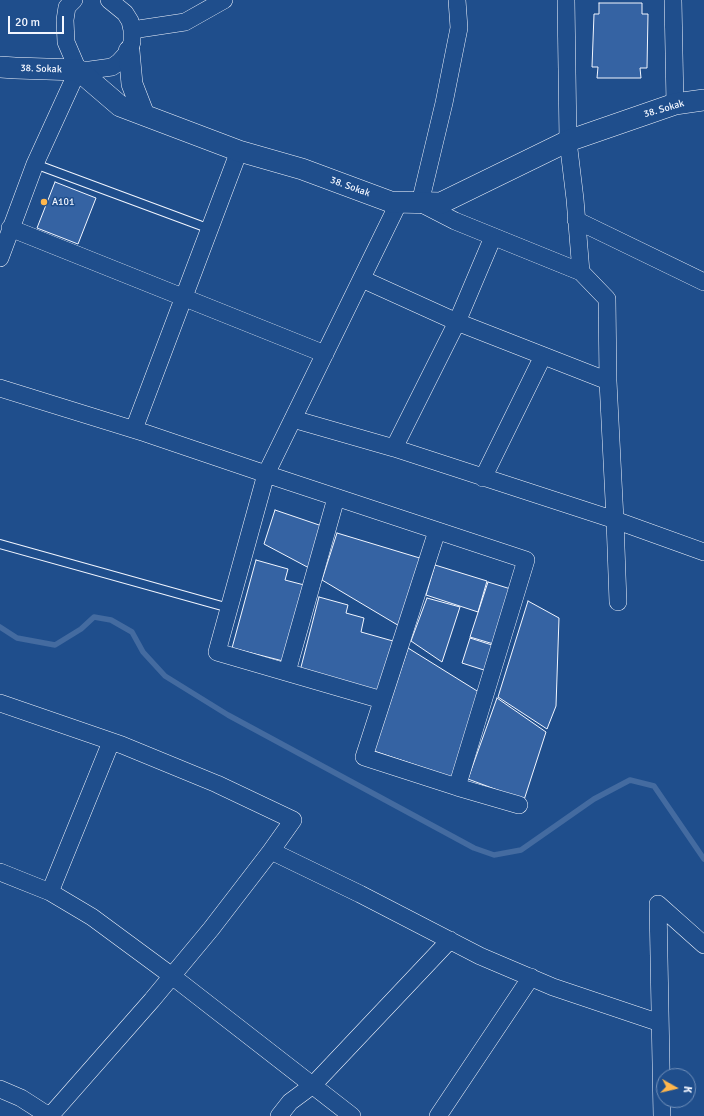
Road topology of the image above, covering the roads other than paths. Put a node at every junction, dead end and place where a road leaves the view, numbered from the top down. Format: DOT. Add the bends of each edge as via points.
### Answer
graph roads {
  1 [pos="109,0"];
  2 [pos="224,0"];
  3 [pos="457,0"];
  4 [pos="566,0"];
  5 [pos="673,0"];
  6 [pos="67,2"];
  7 [pos="132,30"];
  8 [pos="129,51"];
  9 [pos="0,67"];
  10 [pos="78,70"];
  11 [pos="704,100"];
  12 [pos="675,104"];
  13 [pos="144,115"];
  14 [pos="568,141"];
  15 [pos="239,151"];
  16 [pos="35,164"];
  17 [pos="399,202"];
  18 [pos="420,203"];
  19 [pos="576,220"];
  20 [pos="10,228"];
  21 [pos="210,229"];
  22 [pos="493,237"];
  23 [pos="0,258"];
  24 [pos="581,272"];
  25 [pos="362,279"];
  26 [pos="704,282"];
  27 [pos="184,298"];
  28 [pos="457,322"];
  29 [pos="325,354"];
  30 [pos="543,356"];
  31 [pos="608,380"];
  32 [pos="0,388"];
  33 [pos="293,419"];
  34 [pos="134,430"];
  35 [pos="394,448"];
  36 [pos="266,474"];
  37 [pos="483,478"];
  38 [pos="336,498"];
  39 [pos="615,520"];
  40 [pos="437,531"];
  41 [pos="0,544"];
  42 [pos="704,552"];
  43 [pos="618,602"];
  44 [pos="229,608"];
  45 [pos="287,672"];
  46 [pos="382,700"];
  47 [pos="0,704"];
  48 [pos="111,742"];
  49 [pos="457,787"];
  50 [pos="519,805"];
  51 [pos="271,852"];
  52 [pos="0,872"];
  53 [pos="50,892"];
  54 [pos="450,940"];
  55 [pos="704,945"];
  56 [pos="172,976"];
  57 [pos="532,977"];
  58 [pos="660,1023"];
  59 [pos="313,1085"];
  60 [pos="0,1089"];
  61 [pos="49,1116"];
  62 [pos="278,1116"];
  63 [pos="352,1116"];
  64 [pos="438,1116"];
  65 [pos="662,1116"];
  1 -- 7 [label="street" via="125,13"];
  2 -- 7 [label="street" via="185,22"];
  3 -- 18 [label="street" via="459,28"];
  4 -- 14 [label="street"];
  5 -- 12 [label="street"];
  6 -- 10 [label="street" via="66,42"];
  7 -- 8 [label="street"];
  8 -- 10 [label="street" via="112,67"];
  8 -- 13 [label="street" via="132,84"];
  9 -- 10 [label="street, 38. Sokak"];
  10 -- 13 [label="street, 38. Sokak" via="120,106"];
  10 -- 16 [label="street"];
  11 -- 12 [label="street, 38. Sokak"];
  12 -- 14 [label="street, 38. Sokak"];
  13 -- 15 [label="street, 38. Sokak"];
  14 -- 18 [label="street, 38. Sokak" via="441,204"];
  14 -- 19 [label="street"];
  15 -- 17 [label="street, 38. Sokak" via="302,169 391,202"];
  15 -- 21 [label="street"];
  16 -- 20 [label="street"];
  16 -- 21 [label="lane"];
  17 -- 18 [label="street, 38. Sokak"];
  17 -- 25 [label="street"];
  18 -- 22 [label="street"];
  19 -- 24 [label="street"];
  19 -- 26 [label="street"];
  20 -- 23 [label="street"];
  20 -- 27 [label="street"];
  21 -- 27 [label="street"];
  22 -- 24 [label="street"];
  22 -- 28 [label="street"];
  24 -- 31 [label="street" via="607,299"];
  25 -- 28 [label="street"];
  25 -- 29 [label="street"];
  27 -- 29 [label="street"];
  27 -- 34 [label="street"];
  28 -- 30 [label="street"];
  28 -- 35 [label="street"];
  29 -- 33 [label="street"];
  30 -- 31 [label="street"];
  30 -- 37 [label="street"];
  31 -- 39 [label="street"];
  32 -- 34 [label="street"];
  33 -- 35 [label="street"];
  33 -- 36 [label="street"];
  34 -- 36 [label="street"];
  35 -- 37 [label="street"];
  36 -- 38 [label="street"];
  36 -- 44 [label="street"];
  37 -- 39 [label="street"];
  38 -- 40 [label="street"];
  38 -- 45 [label="street"];
  39 -- 42 [label="street"];
  39 -- 43 [label="street"];
  40 -- 46 [label="street"];
  40 -- 49 [label="street" via="526,560"];
  41 -- 44 [label="lane"];
  44 -- 45 [label="street" via="217,652"];
  45 -- 46 [label="street"];
  46 -- 49 [label="street" via="364,757"];
  47 -- 48 [label="street"];
  48 -- 51 [label="street" via="217,784 293,820"];
  48 -- 53 [label="street"];
  49 -- 50 [label="street"];
  51 -- 54 [label="street"];
  51 -- 56 [label="street"];
  52 -- 53 [label="street"];
  53 -- 56 [label="street" via="92,916"];
  54 -- 57 [label="street" via="480,956"];
  54 -- 59 [label="street"];
  55 -- 58 [label="street" via="658,904"];
  56 -- 59 [label="street"];
  56 -- 61 [label="street"];
  57 -- 58 [label="street" via="553,987"];
  57 -- 64 [label="street"];
  58 -- 65 [label="street"];
  59 -- 62 [label="street" via="290,1102"];
  59 -- 63 [label="street"];
  60 -- 61 [label="street" via="21,1098"];
}
